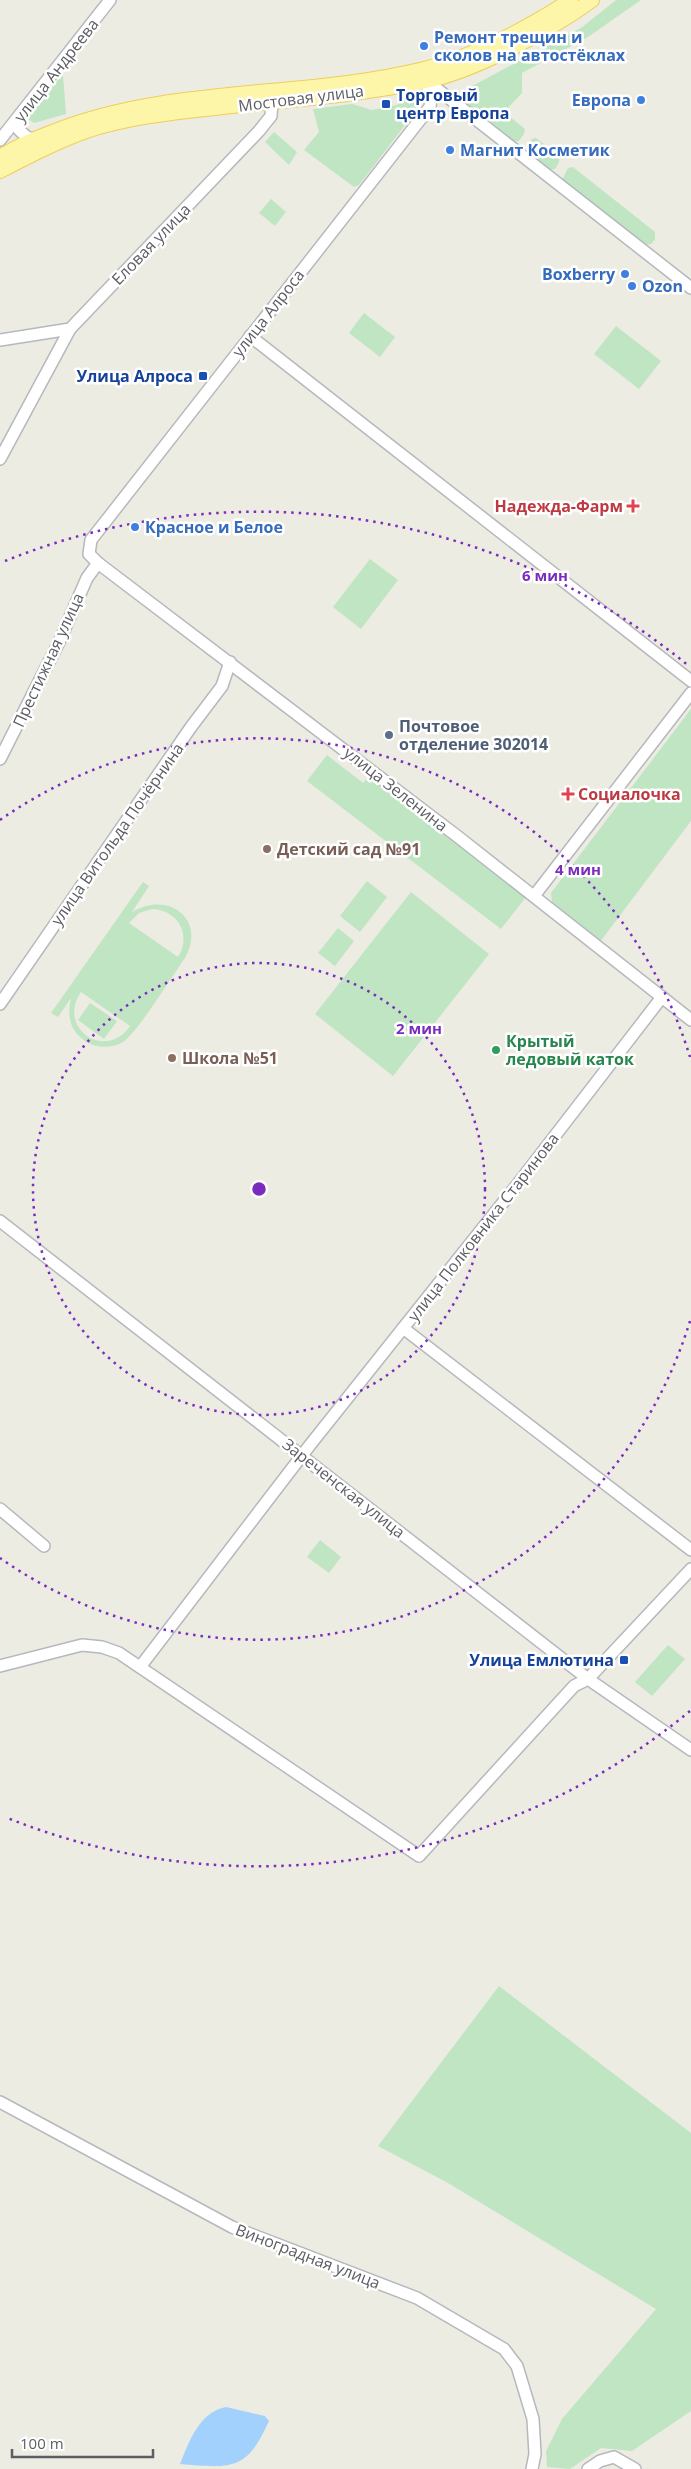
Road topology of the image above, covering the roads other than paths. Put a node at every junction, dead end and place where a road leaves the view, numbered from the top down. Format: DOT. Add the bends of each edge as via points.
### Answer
graph roads {
  1 [pos="110,0"];
  2 [pos="571,0"];
  3 [pos="592,0"];
  4 [pos="424,75"];
  5 [pos="272,102"];
  6 [pos="20,116"];
  7 [pos="37,138"];
  8 [pos="0,140"];
  9 [pos="0,157"];
  10 [pos="0,171"];
  11 [pos="691,288"];
  12 [pos="70,329"];
  13 [pos="250,336"];
  14 [pos="0,340"];
  15 [pos="0,459"];
  16 [pos="98,563"];
  17 [pos="230,662"];
  18 [pos="691,681"];
  19 [pos="691,693"];
  20 [pos="0,759"];
  21 [pos="534,896"];
  22 [pos="662,997"];
  23 [pos="0,1004"];
  24 [pos="691,1020"];
  25 [pos="0,1221"];
  26 [pos="403,1328"];
  27 [pos="302,1456"];
  28 [pos="0,1510"];
  29 [pos="44,1546"];
  30 [pos="691,1550"];
  31 [pos="691,1569"];
  32 [pos="0,1666"];
  33 [pos="140,1667"];
  34 [pos="588,1679"];
  35 [pos="691,1750"];
  36 [pos="0,2102"];
  37 [pos="532,2469"];
  38 [pos="588,2469"];
  39 [pos="635,2469"];
  1 -- 6 [label="street, улица Андреева"];
  2 -- 4 [label="main road, Мостовая улица" via="520,30"];
  3 -- 4 [label="main road, Мостовая улица" via="553,26 451,74"];
  4 -- 5 [label="main road, Мостовая улица"];
  4 -- 7 [label="main road, Мостовая улица" via="179,100 126,109"];
  4 -- 11 [label="street"];
  4 -- 13 [label="street, улица Алроса" via="431,98 430,107"];
  5 -- 10 [label="main road, Мостовая улица" via="128,120 90,130"];
  5 -- 12 [label="street, Еловая улица" via="271,116 259,131"];
  6 -- 7 [label="street" via="19,130 28,138"];
  6 -- 8 [label="street, улица Андреева"];
  7 -- 9 [label="main road, Мостовая улица"];
  12 -- 14 [label="street"];
  12 -- 15 [label="street, Еловая улица"];
  13 -- 16 [label="street, улица Алроса" via="91,540 89,554"];
  13 -- 18 [label="street"];
  16 -- 17 [label="street, улица Зеленина"];
  16 -- 20 [label="street, Престижная улица" via="82,587"];
  17 -- 21 [label="street, улица Зеленина"];
  17 -- 23 [label="street, улица Витольда Почёрнина" via="222,686"];
  19 -- 21 [label="street"];
  21 -- 22 [label="street, улица Зеленина"];
  22 -- 24 [label="street, улица Зеленина"];
  22 -- 26 [label="street, улица Полковника Старинова"];
  25 -- 27 [label="street, Зареченская улица"];
  26 -- 27 [label="street, улица Полковника Старинова"];
  26 -- 30 [label="street"];
  27 -- 33 [label="street, улица Полковника Старинова"];
  27 -- 34 [label="street, Зареченская улица"];
  28 -- 29 [label="street"];
  31 -- 34 [label="street"];
  32 -- 33 [label="street" via="82,1645 119,1653"];
  33 -- 34 [label="street" via="419,1856 574,1686"];
  34 -- 35 [label="street, Зареченская улица"];
  36 -- 37 [label="street, Виноградная улица" via="232,2227 417,2298 504,2349 517,2366 533,2419 535,2454"];
  38 -- 39 [label="street" via="614,2457"];
}
